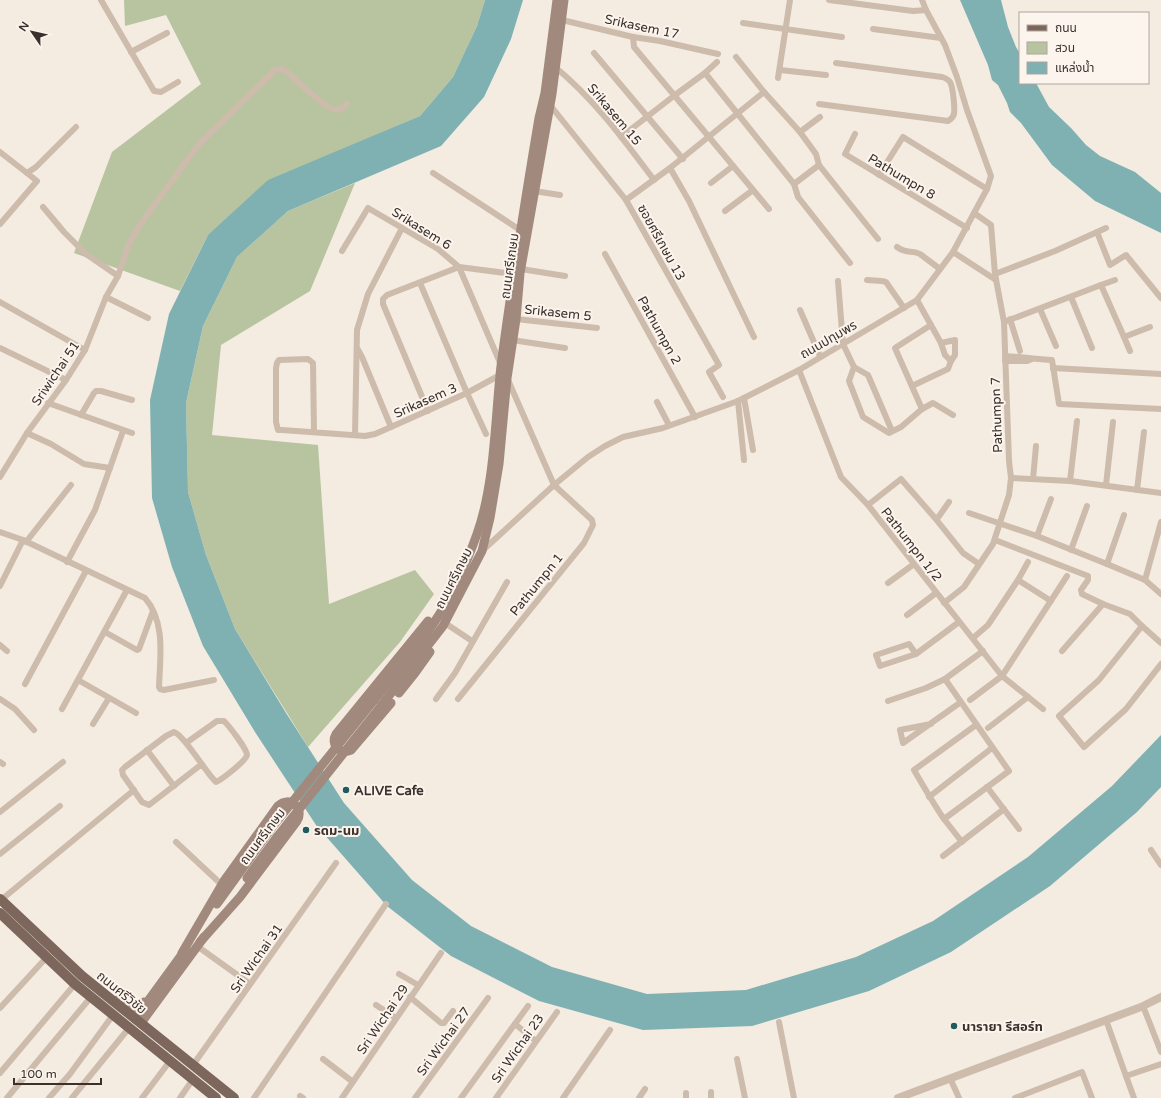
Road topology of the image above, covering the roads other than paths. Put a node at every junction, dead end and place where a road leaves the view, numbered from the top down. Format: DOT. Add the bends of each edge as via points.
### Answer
graph roads {
  1 [pos="101,0"];
  2 [pos="557,0"];
  3 [pos="564,0"];
  4 [pos="790,0"];
  5 [pos="829,0"];
  6 [pos="922,0"];
  7 [pos="926,10"];
  8 [pos="562,20"];
  9 [pos="743,23"];
  10 [pos="787,29"];
  11 [pos="873,29"];
  12 [pos="167,33"];
  13 [pos="633,37"];
  14 [pos="842,37"];
  15 [pos="941,38"];
  16 [pos="131,52"];
  17 [pos="594,53"];
  18 [pos="718,54"];
  19 [pos="736,57"];
  20 [pos="717,62"];
  21 [pos="836,63"];
  22 [pos="555,67"];
  23 [pos="780,70"];
  24 [pos="705,73"];
  25 [pos="826,75"];
  26 [pos="778,78"];
  27 [pos="178,82"];
  28 [pos="764,92"];
  29 [pos="675,95"];
  30 [pos="347,104"];
  31 [pos="819,104"];
  32 [pos="550,105"];
  33 [pos="954,110"];
  34 [pos="967,110"];
  35 [pos="738,114"];
  36 [pos="648,117"];
  37 [pos="820,118"];
  38 [pos="76,127"];
  39 [pos="800,132"];
  40 [pos="854,134"];
  41 [pos="621,137"];
  42 [pos="710,137"];
  43 [pos="1,154"];
  44 [pos="683,158"];
  45 [pos="819,165"];
  46 [pos="733,166"];
  47 [pos="670,168"];
  48 [pos="27,173"];
  49 [pos="433,173"];
  50 [pos="879,175"];
  51 [pos="654,180"];
  52 [pos="711,183"];
  53 [pos="794,184"];
  54 [pos="988,189"];
  55 [pos="753,190"];
  56 [pos="534,191"];
  57 [pos="560,196"];
  58 [pos="626,200"];
  59 [pos="43,207"];
  60 [pos="769,209"];
  61 [pos="725,211"];
  62 [pos="974,213"];
  63 [pos="0,224"];
  64 [pos="402,228"];
  65 [pos="967,228"];
  66 [pos="1106,228"];
  67 [pos="520,230"];
  68 [pos="1097,232"];
  69 [pos="878,239"];
  70 [pos="897,247"];
  71 [pos="342,251"];
  72 [pos="953,252"];
  73 [pos="605,254"];
  74 [pos="850,263"];
  75 [pos="459,267"];
  76 [pos="940,269"];
  77 [pos="517,272"];
  78 [pos="118,276"];
  79 [pos="565,276"];
  80 [pos="996,277"];
  81 [pos="867,280"];
  82 [pos="1115,280"];
  83 [pos="838,281"];
  84 [pos="420,283"];
  85 [pos="1101,285"];
  86 [pos="1071,297"];
  87 [pos="106,298"];
  88 [pos="1161,298"];
  89 [pos="917,300"];
  90 [pos="0,302"];
  91 [pos="904,308"];
  92 [pos="1040,309"];
  93 [pos="800,310"];
  94 [pos="148,318"];
  95 [pos="516,318"];
  96 [pos="1007,320"];
  97 [pos="930,326"];
  98 [pos="1150,327"];
  99 [pos="598,328"];
  100 [pos="754,337"];
  101 [pos="1124,337"];
  102 [pos="512,340"];
  103 [pos="941,343"];
  104 [pos="843,344"];
  105 [pos="1056,346"];
  106 [pos="0,348"];
  107 [pos="356,348"];
  108 [pos="566,348"];
  109 [pos="1092,348"];
  110 [pos="85,350"];
  111 [pos="1020,351"];
  112 [pos="1130,351"];
  113 [pos="820,356"];
  114 [pos="1005,359"];
  115 [pos="951,361"];
  116 [pos="854,367"];
  117 [pos="1054,368"];
  118 [pos="799,370"];
  119 [pos="503,373"];
  120 [pos="1161,374"];
  121 [pos="66,380"];
  122 [pos="912,386"];
  123 [pos="467,393"];
  124 [pos="723,397"];
  125 [pos="744,398"];
  126 [pos="132,400"];
  127 [pos="738,401"];
  128 [pos="657,402"];
  129 [pos="48,403"];
  130 [pos="922,409"];
  131 [pos="1161,409"];
  132 [pos="428,411"];
  133 [pos="81,415"];
  134 [pos="953,415"];
  135 [pos="695,417"];
  136 [pos="1077,421"];
  137 [pos="1113,422"];
  138 [pos="669,426"];
  139 [pos="392,427"];
  140 [pos="123,431"];
  141 [pos="892,431"];
  142 [pos="314,432"];
  143 [pos="1144,432"];
  144 [pos="27,433"];
  145 [pos="132,433"];
  146 [pos="486,434"];
  147 [pos="355,435"];
  148 [pos="1036,446"];
  149 [pos="753,450"];
  150 [pos="744,460"];
  151 [pos="110,468"];
  152 [pos="0,477"];
  153 [pos="1011,478"];
  154 [pos="1033,479"];
  155 [pos="1070,482"];
  156 [pos="71,485"];
  157 [pos="554,485"];
  158 [pos="1106,486"];
  159 [pos="1137,490"];
  160 [pos="1161,493"];
  161 [pos="1051,499"];
  162 [pos="949,502"];
  163 [pos="868,506"];
  164 [pos="1088,506"];
  165 [pos="970,512"];
  166 [pos="1124,515"];
  167 [pos="937,519"];
  168 [pos="1161,522"];
  169 [pos="1000,524"];
  170 [pos="0,532"];
  171 [pos="1037,536"];
  172 [pos="995,540"];
  173 [pos="25,541"];
  174 [pos="1071,550"];
  175 [pos="482,551"];
  176 [pos="67,562"];
  177 [pos="1028,562"];
  178 [pos="914,564"];
  179 [pos="979,564"];
  180 [pos="1107,564"];
  181 [pos="86,571"];
  182 [pos="461,573"];
  183 [pos="1067,576"];
  184 [pos="1018,580"];
  185 [pos="1145,580"];
  186 [pos="508,582"];
  187 [pos="888,583"];
  188 [pos="0,586"];
  189 [pos="127,590"];
  190 [pos="936,593"];
  191 [pos="1161,594"];
  192 [pos="1051,601"];
  193 [pos="944,603"];
  194 [pos="1103,604"];
  195 [pos="153,611"];
  196 [pos="907,615"];
  197 [pos="959,622"];
  198 [pos="444,625"];
  199 [pos="1142,626"];
  200 [pos="105,632"];
  201 [pos="973,638"];
  202 [pos="472,641"];
  203 [pos="1161,643"];
  204 [pos="0,646"];
  205 [pos="7,651"];
  206 [pos="982,651"];
  207 [pos="1062,651"];
  208 [pos="916,654"];
  209 [pos="1161,664"];
  210 [pos="1002,676"];
  211 [pos="945,679"];
  212 [pos="78,680"];
  213 [pos="214,680"];
  214 [pos="24,684"];
  215 [pos="1028,697"];
  216 [pos="109,698"];
  217 [pos="436,699"];
  218 [pos="0,700"];
  219 [pos="458,700"];
  220 [pos="970,700"];
  221 [pos="888,701"];
  222 [pos="378,702"];
  223 [pos="960,702"];
  224 [pos="62,708"];
  225 [pos="1043,708"];
  226 [pos="136,713"];
  227 [pos="94,724"];
  228 [pos="931,724"];
  229 [pos="976,724"];
  230 [pos="988,728"];
  231 [pos="34,730"];
  232 [pos="186,743"];
  233 [pos="992,748"];
  234 [pos="147,750"];
  235 [pos="63,762"];
  236 [pos="202,764"];
  237 [pos="174,786"];
  238 [pos="987,787"];
  239 [pos="134,790"];
  240 [pos="929,797"];
  241 [pos="60,806"];
  242 [pos="1004,809"];
  243 [pos="0,812"];
  244 [pos="944,819"];
  245 [pos="1020,829"];
  246 [pos="176,842"];
  247 [pos="962,842"];
  248 [pos="1151,850"];
  249 [pos="0,854"];
  250 [pos="943,856"];
  251 [pos="336,863"];
  252 [pos="1161,865"];
  253 [pos="222,885"];
  254 [pos="1,900"];
  255 [pos="386,904"];
  256 [pos="0,913"];
  257 [pos="199,944"];
  258 [pos="54,950"];
  259 [pos="441,953"];
  260 [pos="182,954"];
  261 [pos="46,958"];
  262 [pos="399,974"];
  263 [pos="168,980"];
  264 [pos="75,984"];
  265 [pos="250,984"];
  266 [pos="418,985"];
  267 [pos="99,989"];
  268 [pos="91,997"];
  269 [pos="410,997"];
  270 [pos="1161,997"];
  271 [pos="488,998"];
  272 [pos="376,1005"];
  273 [pos="528,1006"];
  274 [pos="1143,1006"];
  275 [pos="0,1008"];
  276 [pos="453,1012"];
  277 [pos="557,1012"];
  278 [pos="116,1017"];
  279 [pos="396,1018"];
  280 [pos="1106,1020"];
  281 [pos="778,1022"];
  282 [pos="135,1024"];
  283 [pos="515,1024"];
  284 [pos="610,1030"];
  285 [pos="536,1041"];
  286 [pos="176,1051"];
  287 [pos="1161,1052"];
  288 [pos="166,1058"];
  289 [pos="323,1059"];
  290 [pos="737,1060"];
  291 [pos="1161,1064"];
  292 [pos="193,1065"];
  293 [pos="0,1073"];
  294 [pos="1126,1076"];
  295 [pos="950,1078"];
  296 [pos="193,1079"];
  297 [pos="353,1082"];
  298 [pos="645,1089"];
  299 [pos="915,1095"];
  300 [pos="7,1098"];
  301 [pos="49,1098"];
  302 [pos="72,1098"];
  303 [pos="142,1098"];
  304 [pos="180,1098"];
  305 [pos="216,1098"];
  306 [pos="234,1098"];
  307 [pos="254,1098"];
  308 [pos="342,1098"];
  309 [pos="414,1098"];
  310 [pos="461,1098"];
  311 [pos="496,1098"];
  312 [pos="563,1098"];
  313 [pos="639,1098"];
  314 [pos="745,1098"];
  315 [pos="794,1098"];
  316 [pos="898,1098"];
  317 [pos="959,1098"];
  318 [pos="1015,1098"];
  319 [pos="1092,1098"];
  320 [pos="1134,1098"];
  1 -- 16 [label="street"];
  2 -- 67 [label="main road, ถนนศรีเกษม" via="545,93"];
  3 -- 8 [label="main road, ถนนศรีเกษม"];
  4 -- 10 [label="street"];
  5 -- 7 [label="street" via="913,12"];
  6 -- 7 [label="street, ถนนปทุมพร"];
  7 -- 15 [label="street, ถนนปทุมพร"];
  8 -- 13 [label="street, Srikasem 17"];
  8 -- 22 [label="main road, ถนนศรีเกษม"];
  9 -- 10 [label="street"];
  10 -- 14 [label="street"];
  10 -- 23 [label="street"];
  11 -- 15 [label="street"];
  12 -- 16 [label="street"];
  13 -- 18 [label="street, Srikasem 17"];
  13 -- 29 [label="street" via="634,47"];
  15 -- 34 [label="street, ถนนปทุมพร"];
  16 -- 27 [label="street" via="154,92 161,92"];
  17 -- 36 [label="street"];
  19 -- 28 [label="street"];
  20 -- 24 [label="street"];
  21 -- 33 [label="street" via="942,77 950,82"];
  22 -- 32 [label="main road, ถนนศรีเกษม"];
  22 -- 41 [label="street, Srikasem 15" via="575,83"];
  23 -- 25 [label="street"];
  23 -- 26 [label="street"];
  24 -- 29 [label="street"];
  24 -- 35 [label="street"];
  28 -- 35 [label="street"];
  28 -- 39 [label="street"];
  29 -- 36 [label="street"];
  29 -- 42 [label="street"];
  30 -- 78 [label="street, Sriwichai 51" via="342,108 332,109 286,71 275,70 199,144 128,243"];
  31 -- 33 [label="street" via="948,121 952,119"];
  32 -- 56 [label="main road, ถนนศรีเกษม"];
  32 -- 58 [label="street, ซอยศรีเกษม 13"];
  33 -- 34 [label="street"];
  34 -- 54 [label="street, ถนนปทุมพร" via="991,176"];
  35 -- 42 [label="street"];
  35 -- 53 [label="street"];
  36 -- 41 [label="street"];
  36 -- 44 [label="street"];
  37 -- 39 [label="street"];
  38 -- 48 [label="street"];
  39 -- 45 [label="street" via="816,154"];
  40 -- 50 [label="street, Pathumpn 8" via="845,154"];
  41 -- 51 [label="street, Srikasem 15"];
  42 -- 44 [label="street"];
  42 -- 46 [label="street"];
  43 -- 48 [label="street"];
  44 -- 47 [label="street"];
  45 -- 53 [label="street"];
  45 -- 69 [label="street"];
  46 -- 52 [label="street"];
  46 -- 55 [label="street"];
  47 -- 51 [label="street"];
  47 -- 100 [label="street" via="689,201"];
  48 -- 63 [label="street" via="37,181"];
  49 -- 67 [label="street"];
  50 -- 54 [label="street" via="903,137"];
  50 -- 65 [label="street, Pathumpn 8"];
  51 -- 58 [label="street"];
  53 -- 74 [label="street" via="798,197"];
  54 -- 62 [label="street, ถนนปทุมพร"];
  55 -- 60 [label="street"];
  55 -- 61 [label="street"];
  56 -- 57 [label="street"];
  56 -- 77 [label="main road, ถนนศรีเกษม"];
  58 -- 124 [label="street, ซอยศรีเกษม 13" via="719,365 709,372"];
  59 -- 78 [label="street" via="86,254"];
  62 -- 65 [label="street, ถนนปทุมพร"];
  62 -- 80 [label="street, Pathumpn 7" via="991,225"];
  64 -- 71 [label="street, Srikasem 6" via="368,208"];
  64 -- 75 [label="street, Srikasem 6" via="438,248"];
  64 -- 107 [label="street" via="368,294 357,330"];
  65 -- 72 [label="street, ถนนปทุมพร"];
  66 -- 68 [label="street"];
  67 -- 77 [label="main road, ถนนศรีเกษม"];
  68 -- 80 [label="street"];
  68 -- 88 [label="street" via="1110,265 1126,255"];
  70 -- 76 [label="street" via="907,253 920,254"];
  72 -- 76 [label="street, ถนนปทุมพร"];
  72 -- 80 [label="street"];
  73 -- 135 [label="street, Pathumpn 2"];
  75 -- 77 [label="street, Srikasem 6"];
  75 -- 84 [label="street"];
  75 -- 119 [label="street"];
  76 -- 89 [label="street, ถนนปทุมพร"];
  77 -- 79 [label="street, Srikasem 6"];
  77 -- 95 [label="main road, ถนนศรีเกษม"];
  77 -- 119 [label="main road, ถนนศรีเกษม"];
  78 -- 87 [label="street, Sriwichai 51"];
  80 -- 96 [label="street, Pathumpn 7"];
  81 -- 91 [label="street" via="886,282"];
  82 -- 85 [label="street"];
  83 -- 104 [label="street"];
  84 -- 123 [label="street"];
  84 -- 132 [label="street" via="391,293 383,299"];
  85 -- 86 [label="street"];
  85 -- 101 [label="street"];
  86 -- 92 [label="street"];
  86 -- 109 [label="street"];
  87 -- 94 [label="street"];
  87 -- 110 [label="street, Sriwichai 51"];
  89 -- 91 [label="street, ถนนปทุมพร"];
  89 -- 97 [label="street"];
  90 -- 110 [label="street"];
  91 -- 104 [label="street, ถนนปทุมพร"];
  92 -- 96 [label="street"];
  92 -- 105 [label="street"];
  93 -- 113 [label="street"];
  95 -- 99 [label="street, Srikasem 5"];
  95 -- 102 [label="main road, ถนนศรีเกษม"];
  96 -- 111 [label="street"];
  96 -- 114 [label="street, Pathumpn 7"];
  97 -- 103 [label="street"];
  97 -- 122 [label="street" via="895,348"];
  98 -- 101 [label="street"];
  101 -- 112 [label="street"];
  102 -- 108 [label="street"];
  102 -- 119 [label="main road, ถนนศรีเกษม"];
  103 -- 115 [label="street" via="945,355"];
  103 -- 115 [label="street" via="955,340 955,355"];
  104 -- 113 [label="street, ถนนปทุมพร"];
  104 -- 116 [label="street"];
  106 -- 121 [label="street"];
  107 -- 139 [label="street, Srikasem 3"];
  107 -- 147 [label="street"];
  110 -- 121 [label="street, Sriwichai 51"];
  113 -- 118 [label="street, ถนนปทุมพร"];
  114 -- 117 [label="street" via="1027,362 1032,359 1052,360"];
  114 -- 153 [label="street, Pathumpn 7"];
  115 -- 122 [label="street" via="948,369"];
  116 -- 141 [label="street" via="868,375"];
  116 -- 141 [label="street" via="849,381 863,417 888,433"];
  117 -- 120 [label="street"];
  117 -- 131 [label="street" via="1059,404"];
  118 -- 125 [label="street, ถนนปทุมพร"];
  118 -- 163 [label="street, Pathumpn 1/2" via="841,477"];
  119 -- 123 [label="street, Srikasem 3"];
  119 -- 157 [label="street"];
  119 -- 175 [label="main road, ถนนศรีเกษม" via="499,464"];
  119 -- 182 [label="main road, ถนนศรีเกษม" via="483,516"];
  121 -- 129 [label="street, Sriwichai 51"];
  122 -- 130 [label="street"];
  123 -- 132 [label="street, Srikasem 3"];
  123 -- 146 [label="street"];
  125 -- 127 [label="street, ถนนปทุมพร"];
  125 -- 149 [label="street"];
  126 -- 133 [label="street" via="96,391"];
  127 -- 135 [label="street, ถนนปทุมพร"];
  127 -- 150 [label="street"];
  128 -- 138 [label="street"];
  129 -- 133 [label="street"];
  129 -- 144 [label="street, Sriwichai 51"];
  130 -- 134 [label="street" via="933,403"];
  130 -- 141 [label="street"];
  132 -- 139 [label="street, Srikasem 3"];
  133 -- 140 [label="street"];
  135 -- 138 [label="street, ถนนปทุมพร"];
  136 -- 155 [label="street"];
  137 -- 158 [label="street"];
  138 -- 157 [label="street, ถนนปทุมพร" via="622,437 588,457"];
  139 -- 147 [label="street" via="375,434"];
  140 -- 145 [label="street"];
  140 -- 151 [label="street"];
  142 -- 142 [label="street" via="313,363 308,359 279,360 276,368 277,428"];
  142 -- 147 [label="street"];
  143 -- 159 [label="street"];
  144 -- 151 [label="street" via="84,464"];
  144 -- 152 [label="street, Sriwichai 51"];
  148 -- 154 [label="street"];
  151 -- 176 [label="street" via="95,510"];
  153 -- 154 [label="street"];
  153 -- 169 [label="street, Pathumpn 7" via="1009,495"];
  154 -- 155 [label="street"];
  155 -- 158 [label="street"];
  156 -- 173 [label="street"];
  157 -- 175 [label="street, ถนนปทุมพร"];
  157 -- 219 [label="street, Pathumpn 1" via="592,520 593,524 584,543"];
  158 -- 159 [label="street"];
  159 -- 160 [label="street"];
  161 -- 171 [label="street"];
  162 -- 167 [label="street"];
  163 -- 167 [label="street" via="901,479"];
  163 -- 178 [label="street, Pathumpn 1/2"];
  164 -- 174 [label="street"];
  165 -- 169 [label="street"];
  166 -- 180 [label="street"];
  167 -- 179 [label="street" via="963,553"];
  168 -- 185 [label="street"];
  169 -- 171 [label="street"];
  169 -- 172 [label="street, Pathumpn 7"];
  170 -- 173 [label="street"];
  171 -- 174 [label="street"];
  172 -- 179 [label="street, Pathumpn 7"];
  172 -- 194 [label="street" via="1088,576 1081,590 1082,594"];
  173 -- 176 [label="street"];
  173 -- 188 [label="street"];
  174 -- 180 [label="street"];
  175 -- 198 [label="main road, ถนนศรีเกษม"];
  176 -- 181 [label="street"];
  177 -- 184 [label="street"];
  178 -- 187 [label="street"];
  178 -- 190 [label="street, Pathumpn 1/2"];
  179 -- 193 [label="street, Pathumpn 7" via="964,587"];
  180 -- 185 [label="street"];
  181 -- 189 [label="street"];
  181 -- 214 [label="street"];
  182 -- 198 [label="main road" via="435,613 336,734 335,747 344,752 353,748 423,662"];
  182 -- 222 [label="main road, ถนนศรีเกษม" via="439,615"];
  183 -- 192 [label="street"];
  184 -- 192 [label="street"];
  184 -- 201 [label="street" via="988,625"];
  185 -- 191 [label="street"];
  186 -- 202 [label="street"];
  189 -- 195 [label="street" via="145,598"];
  189 -- 200 [label="street"];
  190 -- 193 [label="street, Pathumpn 1/2"];
  190 -- 196 [label="street"];
  192 -- 210 [label="street"];
  193 -- 197 [label="street, Pathumpn 1/2"];
  194 -- 199 [label="street" via="1130,614"];
  194 -- 207 [label="street"];
  195 -- 200 [label="street" via="137,650"];
  195 -- 213 [label="street" via="160,645 160,688 164,690"];
  197 -- 201 [label="street, Pathumpn 1/2"];
  197 -- 208 [label="street"];
  198 -- 202 [label="street"];
  198 -- 222 [label="main road, ถนนศรีเกษม"];
  199 -- 203 [label="street"];
  199 -- 209 [label="street" via="1098,680 1059,716 1084,747 1126,709"];
  200 -- 212 [label="street"];
  201 -- 206 [label="street, Pathumpn 1/2"];
  202 -- 217 [label="street" via="455,673"];
  204 -- 205 [label="street"];
  206 -- 210 [label="street, Pathumpn 1/2"];
  206 -- 211 [label="street"];
  208 -- 208 [label="street" via="909,644 876,655 880,666"];
  210 -- 215 [label="street, Pathumpn 1/2"];
  210 -- 220 [label="street"];
  211 -- 221 [label="street"];
  211 -- 223 [label="street"];
  212 -- 216 [label="street"];
  212 -- 224 [label="street"];
  215 -- 225 [label="street, Pathumpn 1/2"];
  215 -- 230 [label="street"];
  216 -- 226 [label="street"];
  216 -- 227 [label="street"];
  218 -- 231 [label="street" via="15,709"];
  222 -- 257 [label="main road, ถนนศรีเกษม, bridge"];
  222 -- 260 [label="main road, ถนนศรีเกษม, bridge" via="273,826"];
  223 -- 228 [label="street"];
  223 -- 229 [label="street"];
  228 -- 228 [label="street" via="900,730 903,744 914,736"];
  229 -- 233 [label="street"];
  229 -- 240 [label="street" via="914,770"];
  232 -- 234 [label="street" via="174,732"];
  232 -- 236 [label="street"];
  232 -- 236 [label="street" via="220,720 225,722 246,753 245,760 217,782"];
  233 -- 238 [label="street" via="1009,770"];
  233 -- 240 [label="street"];
  234 -- 237 [label="street"];
  234 -- 239 [label="street" via="122,770"];
  235 -- 243 [label="street"];
  236 -- 237 [label="street"];
  237 -- 239 [label="street" via="149,805 142,802"];
  238 -- 242 [label="street"];
  238 -- 244 [label="street"];
  239 -- 254 [label="street"];
  240 -- 244 [label="street"];
  241 -- 249 [label="street"];
  242 -- 245 [label="street"];
  242 -- 247 [label="street"];
  244 -- 247 [label="street"];
  246 -- 253 [label="street"];
  247 -- 250 [label="street"];
  248 -- 252 [label="street"];
  251 -- 265 [label="street, Sri Wichai 31"];
  253 -- 257 [label="main road" via="278,806 288,801 298,807 300,814 297,821 240,897"];
  253 -- 260 [label="main road"];
  254 -- 258 [label="main road, ถนนศรีวิชัย"];
  255 -- 307 [label="street"];
  256 -- 261 [label="main road, ถนนศรีวิชัย"];
  257 -- 263 [label="main road, ถนนศรีเกษม"];
  257 -- 265 [label="street"];
  258 -- 261 [label="main road"];
  258 -- 267 [label="main road, ถนนศรีวิชัย"];
  259 -- 266 [label="street, Sri Wichai 29"];
  260 -- 263 [label="main road, ถนนศรีเกษม"];
  261 -- 264 [label="main road, ถนนศรีวิชัย"];
  261 -- 275 [label="street"];
  262 -- 266 [label="street"];
  263 -- 267 [label="main road" via="142,1005 135,1008"];
  263 -- 282 [label="main road, ถนนศรีเกษม"];
  263 -- 286 [label="main road" via="150,1019 151,1024"];
  264 -- 268 [label="main road, ถนนศรีวิชัย"];
  264 -- 293 [label="street"];
  265 -- 292 [label="street, Sri Wichai 31"];
  266 -- 269 [label="street, Sri Wichai 29"];
  267 -- 282 [label="main road, ถนนศรีวิชัย"];
  268 -- 278 [label="main road, ถนนศรีวิชัย"];
  268 -- 300 [label="street"];
  269 -- 276 [label="street" via="441,1023 446,1022"];
  269 -- 279 [label="street, Sri Wichai 29"];
  270 -- 274 [label="street"];
  271 -- 309 [label="street, Sri Wichai 27"];
  272 -- 279 [label="street"];
  273 -- 283 [label="street"];
  274 -- 280 [label="street"];
  274 -- 287 [label="street"];
  277 -- 285 [label="street, Sri Wichai 23"];
  278 -- 282 [label="main road, ถนนศรีวิชัย" via="128,1025"];
  278 -- 301 [label="street"];
  279 -- 297 [label="street, Sri Wichai 29"];
  280 -- 294 [label="street"];
  280 -- 295 [label="street"];
  281 -- 315 [label="street"];
  282 -- 286 [label="main road, ถนนศรีวิชัย"];
  282 -- 288 [label="main road" via="141,1034"];
  282 -- 302 [label="street"];
  283 -- 285 [label="street"];
  283 -- 310 [label="street"];
  284 -- 312 [label="street"];
  285 -- 311 [label="street, Sri Wichai 23"];
  286 -- 292 [label="main road, ถนนศรีวิชัย"];
  288 -- 296 [label="main road"];
  288 -- 303 [label="street"];
  289 -- 297 [label="street"];
  290 -- 314 [label="street"];
  291 -- 294 [label="street"];
  292 -- 306 [label="main road, ถนนศรีวิชัย"];
  294 -- 320 [label="street"];
  295 -- 299 [label="street"];
  295 -- 317 [label="street"];
  296 -- 304 [label="street"];
  296 -- 305 [label="main road"];
  297 -- 308 [label="street, Sri Wichai 29"];
  298 -- 313 [label="street"];
  299 -- 316 [label="street"];
  318 -- 319 [label="street" via="1082,1072"];
}
